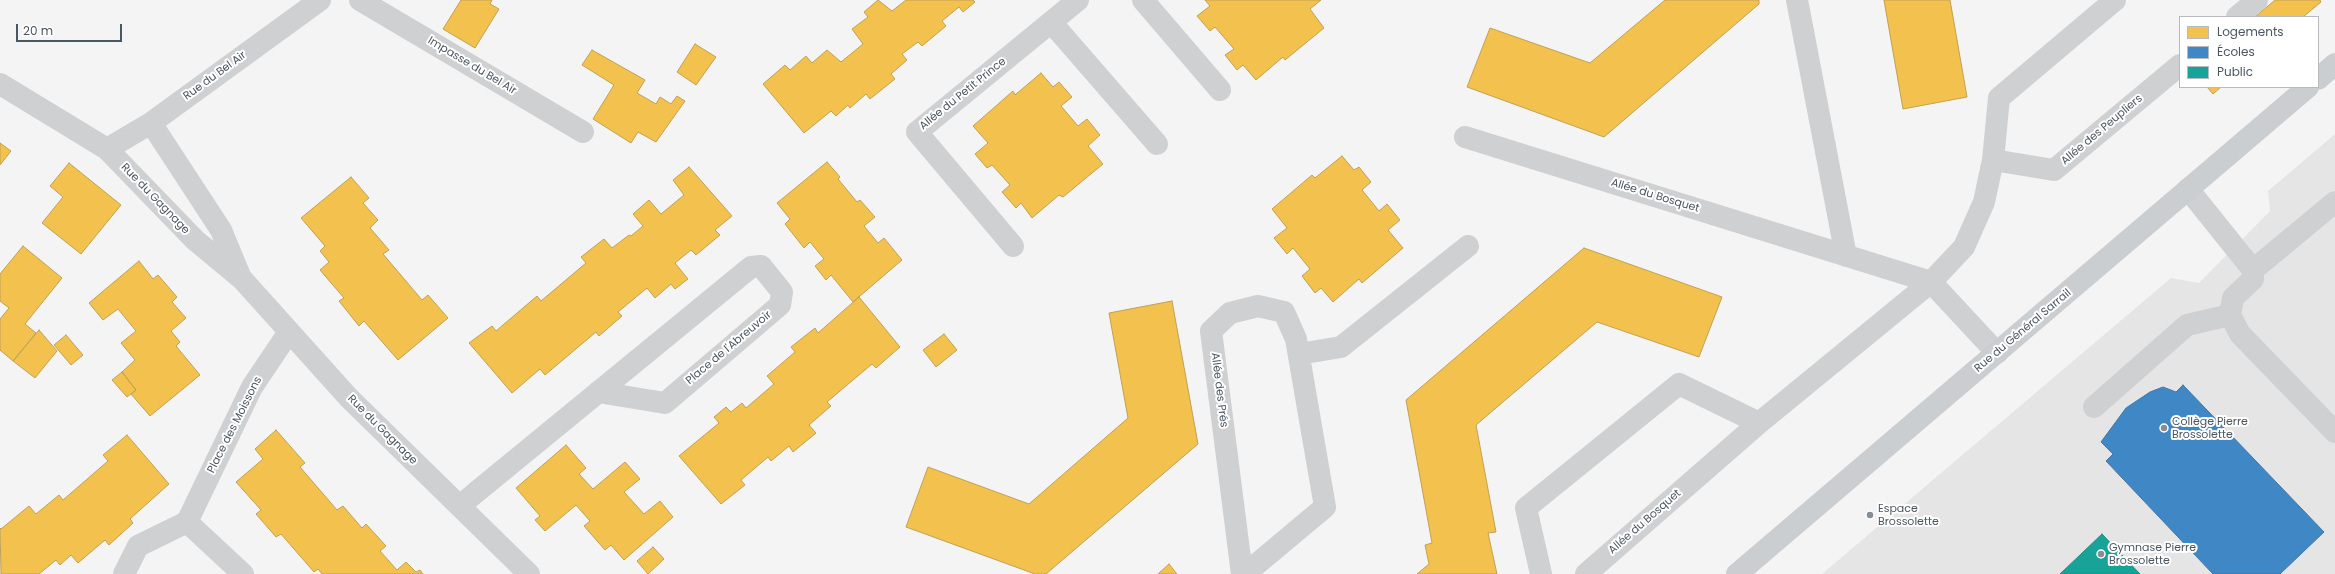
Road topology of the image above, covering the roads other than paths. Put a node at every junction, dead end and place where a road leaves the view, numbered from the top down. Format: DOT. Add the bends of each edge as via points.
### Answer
graph roads {
  1 [pos="320,0"];
  2 [pos="360,0"];
  3 [pos="1078,0"];
  4 [pos="1143,0"];
  5 [pos="1797,0"];
  6 [pos="2115,0"];
  7 [pos="1051,22"];
  8 [pos="2335,64"];
  9 [pos="2179,66"];
  10 [pos="2319,78"];
  11 [pos="0,84"];
  12 [pos="2307,88"];
  13 [pos="1220,90"];
  14 [pos="151,123"];
  15 [pos="583,132"];
  16 [pos="1465,137"];
  17 [pos="1157,144"];
  18 [pos="106,148"];
  19 [pos="1992,160"];
  20 [pos="2188,189"];
  21 [pos="2335,202"];
  22 [pos="1013,246"];
  23 [pos="1468,246"];
  24 [pos="1846,256"];
  25 [pos="2253,270"];
  26 [pos="242,279"];
  27 [pos="1931,282"];
  28 [pos="2230,315"];
  29 [pos="289,332"];
  30 [pos="1997,353"];
  31 [pos="1299,354"];
  32 [pos="598,392"];
  33 [pos="2094,407"];
  34 [pos="1759,423"];
  35 [pos="2335,432"];
  36 [pos="460,506"];
  37 [pos="187,522"];
  38 [pos="124,574"];
  39 [pos="243,574"];
  40 [pos="529,574"];
  41 [pos="1243,574"];
  42 [pos="1541,574"];
  43 [pos="1586,574"];
  44 [pos="1737,574"];
  1 -- 14 [label="street, Rue du Bel Air"];
  2 -- 15 [label="street, Impasse du Bel Air"];
  3 -- 7 [label="street, Allée du Petit Prince"];
  4 -- 13 [label="street"];
  5 -- 24 [label="street"];
  6 -- 19 [label="street" via="1999,98"];
  7 -- 17 [label="street"];
  7 -- 22 [label="street, Allée du Petit Prince" via="917,132"];
  8 -- 10 [label="main road"];
  9 -- 19 [label="street, Allée des Peupliers" via="2054,170"];
  11 -- 18 [label="street, Rue du Gagnage"];
  12 -- 20 [label="main road, Rue du Général Sarrail"];
  14 -- 18 [label="street, Rue du Bel Air"];
  14 -- 26 [label="street, Rue du Gagnage" via="221,230"];
  16 -- 24 [label="street, Allée du Bosquet"];
  18 -- 26 [label="street, Rue du Gagnage" via="195,240"];
  19 -- 27 [label="street" via="1984,202 1964,247"];
  20 -- 25 [label="street"];
  20 -- 30 [label="main road, Rue du Général Sarrail"];
  21 -- 25 [label="street"];
  23 -- 31 [label="street" via="1341,347"];
  24 -- 27 [label="street, Allée du Bosquet"];
  25 -- 28 [label="street" via="2253,279 2233,298"];
  26 -- 29 [label="street, Rue du Gagnage"];
  27 -- 30 [label="street"];
  27 -- 34 [label="street, Allée du Bosquet"];
  28 -- 33 [label="street" via="2187,325"];
  28 -- 35 [label="street" via="2240,334"];
  29 -- 36 [label="street, Rue du Gagnage" via="349,398"];
  29 -- 37 [label="street, Place des Moissons" via="252,387"];
  30 -- 44 [label="main road, Rue du Général Sarrail"];
  31 -- 41 [label="street, Allée des Prés" via="1325,507"];
  31 -- 41 [label="street, Allée des Prés" via="1284,312 1258,306 1230,313 1211,331"];
  32 -- 32 [label="street, Place de l'Abreuvoir" via="751,267 761,266 782,292 780,305 665,402"];
  32 -- 36 [label="street, Place de l'Abreuvoir"];
  34 -- 42 [label="street" via="1679,384 1526,508"];
  34 -- 43 [label="street, Allée du Bosquet"];
  36 -- 40 [label="street, Rue du Gagnage"];
  37 -- 38 [label="street" via="138,546"];
  37 -- 39 [label="street"];
}
